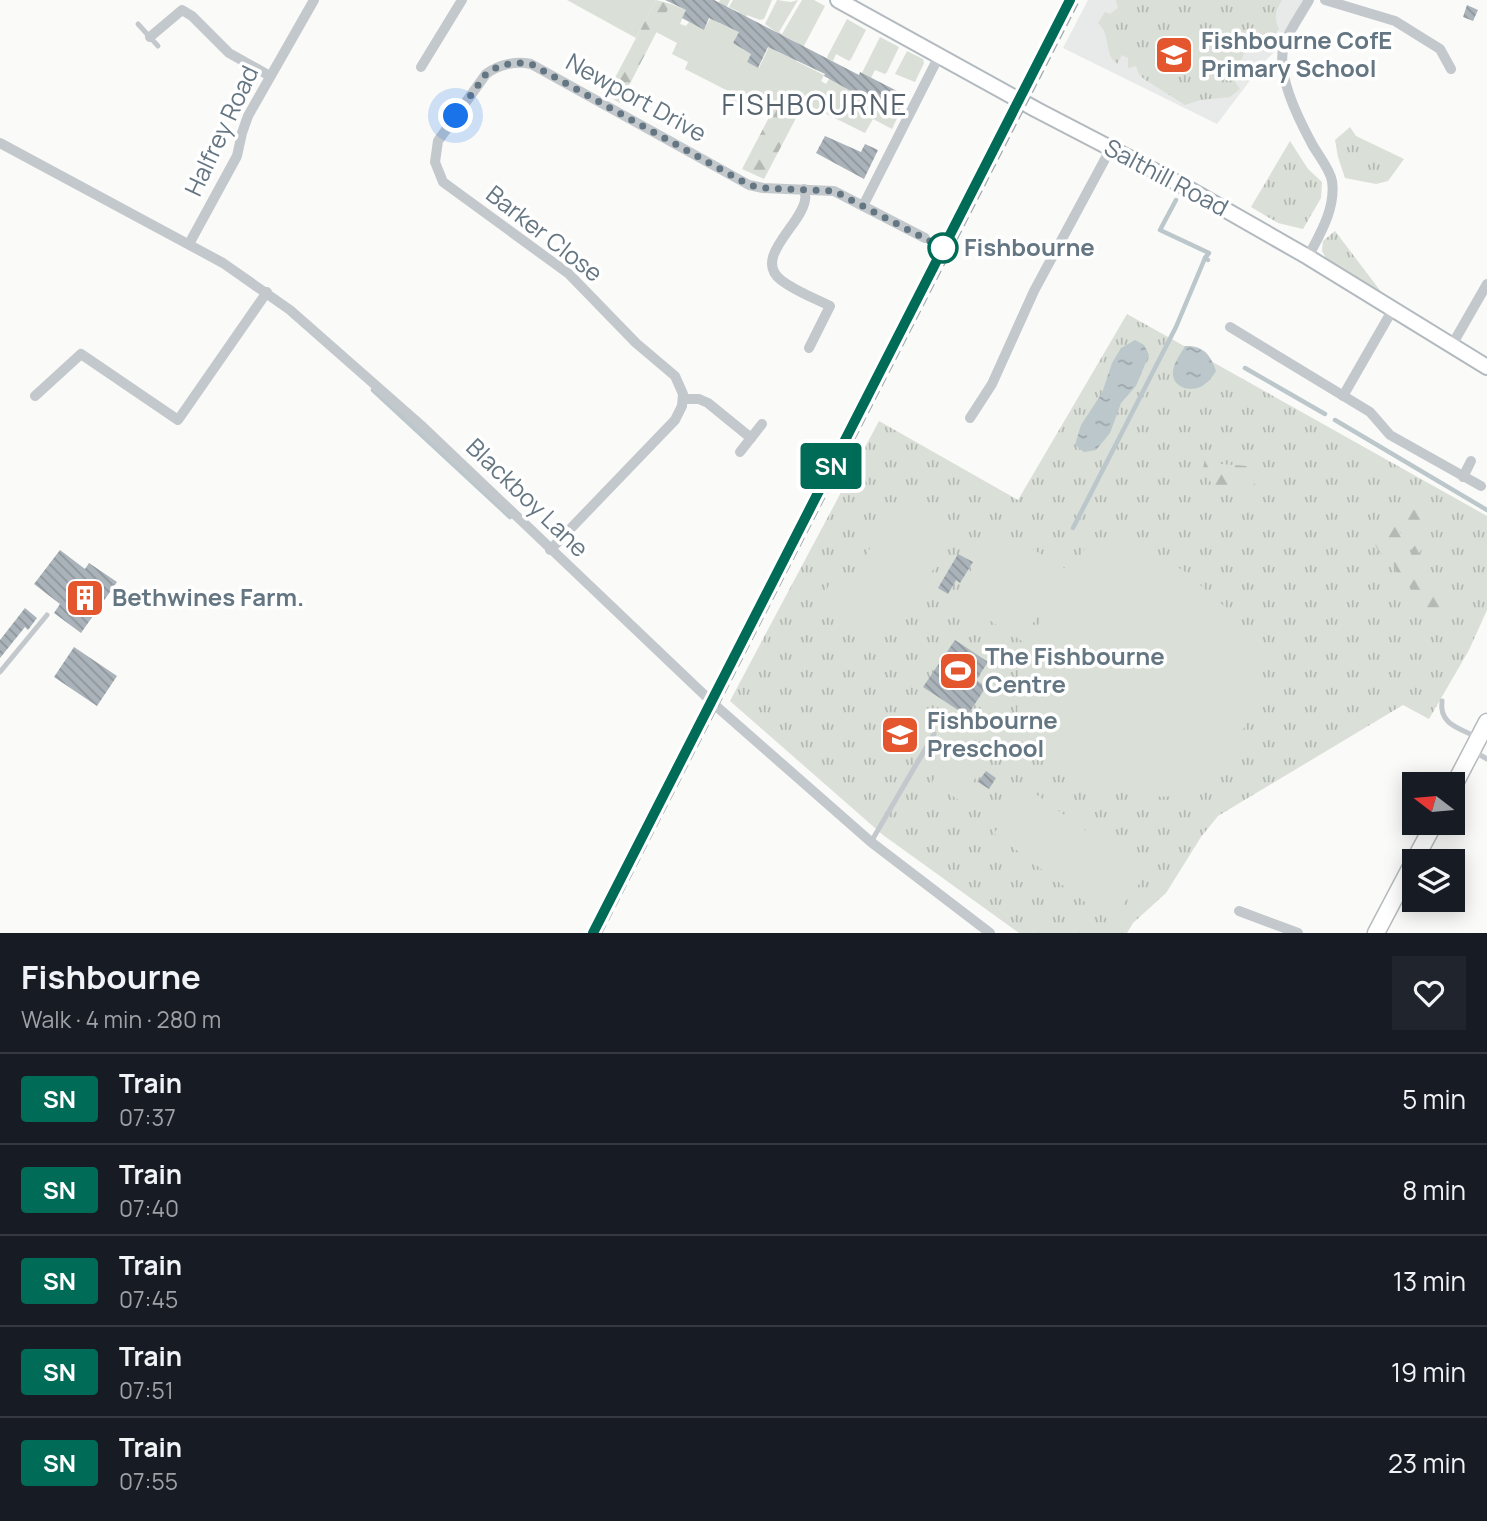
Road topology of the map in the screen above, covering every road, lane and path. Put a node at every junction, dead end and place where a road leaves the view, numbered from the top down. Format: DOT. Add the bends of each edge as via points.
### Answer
graph roads {
  1 [pos="314,0"];
  2 [pos="462,0"];
  3 [pos="838,0"];
  4 [pos="1309,0"];
  5 [pos="1325,0"];
  6 [pos="182,5"];
  7 [pos="138,24"];
  8 [pos="154,41"];
  9 [pos="939,56"];
  10 [pos="421,67"];
  11 [pos="1451,69"];
  12 [pos="270,76"];
  13 [pos="1,145"];
  14 [pos="1111,148"];
  15 [pos="435,162"];
  16 [pos="804,189"];
  17 [pos="863,206"];
  18 [pos="925,238"];
  19 [pos="189,244"];
  20 [pos="1308,257"];
  21 [pos="1487,284"];
  22 [pos="267,292"];
  23 [pos="1393,309"];
  24 [pos="1230,327"];
  25 [pos="1452,345"];
  26 [pos="809,348"];
  27 [pos="1487,367"];
  28 [pos="35,396"];
  29 [pos="1343,396"];
  30 [pos="683,399"];
  31 [pos="971,418"];
  32 [pos="762,425"];
  33 [pos="751,438"];
  34 [pos="740,452"];
  35 [pos="1471,461"];
  36 [pos="1463,477"];
  37 [pos="1481,486"];
  38 [pos="550,550"];
  39 [pos="47,615"];
  40 [pos="0,672"];
  41 [pos="1442,701"];
  42 [pos="1487,722"];
  43 [pos="934,734"];
  44 [pos="1475,745"];
  45 [pos="1487,759"];
  46 [pos="1461,772"];
  47 [pos="871,842"];
  48 [pos="1402,884"];
  49 [pos="1239,911"];
  50 [pos="1280,926"];
  51 [pos="990,933"];
  52 [pos="1268,933"];
  53 [pos="1298,933"];
  54 [pos="1376,933"];
  1 -- 12 [label="street, Halfrey Road"];
  2 -- 10 [label="street"];
  3 -- 9 [label="street, Salthill Road"];
  4 -- 20 [label="street" via="1285,43 1282,59 1301,124 1332,180 1326,223"];
  5 -- 11 [label="street" via="1395,21 1440,49"];
  6 -- 8 [label="street"];
  6 -- 12 [label="street" via="229,53"];
  7 -- 8 [label="lane"];
  9 -- 14 [label="street, Salthill Road"];
  9 -- 17 [label="street"];
  12 -- 19 [label="street, Halfrey Road" via="245,123 234,164"];
  13 -- 19 [label="street, Blackboy Lane"];
  14 -- 20 [label="street, Salthill Road"];
  14 -- 31 [label="street"];
  15 -- 16 [label="street, Newport Drive" via="438,141 486,74 519,62 531,64 749,185"];
  15 -- 30 [label="street, Barker Close" via="448,187 569,274 675,376"];
  16 -- 17 [label="street, Newport Drive" via="834,191"];
  16 -- 26 [label="street" via="800,211 772,258 779,279 830,306"];
  17 -- 18 [label="street, Newport Drive"];
  19 -- 22 [label="street, Blackboy Lane"];
  20 -- 23 [label="street, Salthill Road"];
  21 -- 25 [label="street"];
  22 -- 28 [label="street" via="178,420 81,354"];
  22 -- 38 [label="street, Blackboy Lane" via="369,377"];
  23 -- 25 [label="street, Salthill Road"];
  23 -- 29 [label="street"];
  24 -- 29 [label="street"];
  25 -- 27 [label="street, Salthill Road"];
  29 -- 36 [label="street" via="1370,412 1390,435"];
  30 -- 33 [label="street" via="708,403"];
  30 -- 38 [label="street" via="670,425"];
  32 -- 33 [label="street"];
  33 -- 34 [label="street"];
  35 -- 36 [label="street"];
  36 -- 37 [label="street"];
  38 -- 47 [label="street, Blackboy Lane" via="711,702"];
  39 -- 40 [label="lane"];
  41 -- 44 [label="lane" via="1445,720"];
  42 -- 44 [label="main road"];
  43 -- 47 [label="lane"];
  44 -- 45 [label="lane"];
  44 -- 46 [label="main road"];
  47 -- 51 [label="street, Blackboy Lane"];
  48 -- 54 [label="main road"];
  49 -- 50 [label="street"];
  50 -- 52 [label="lane"];
  50 -- 53 [label="street"];
}
